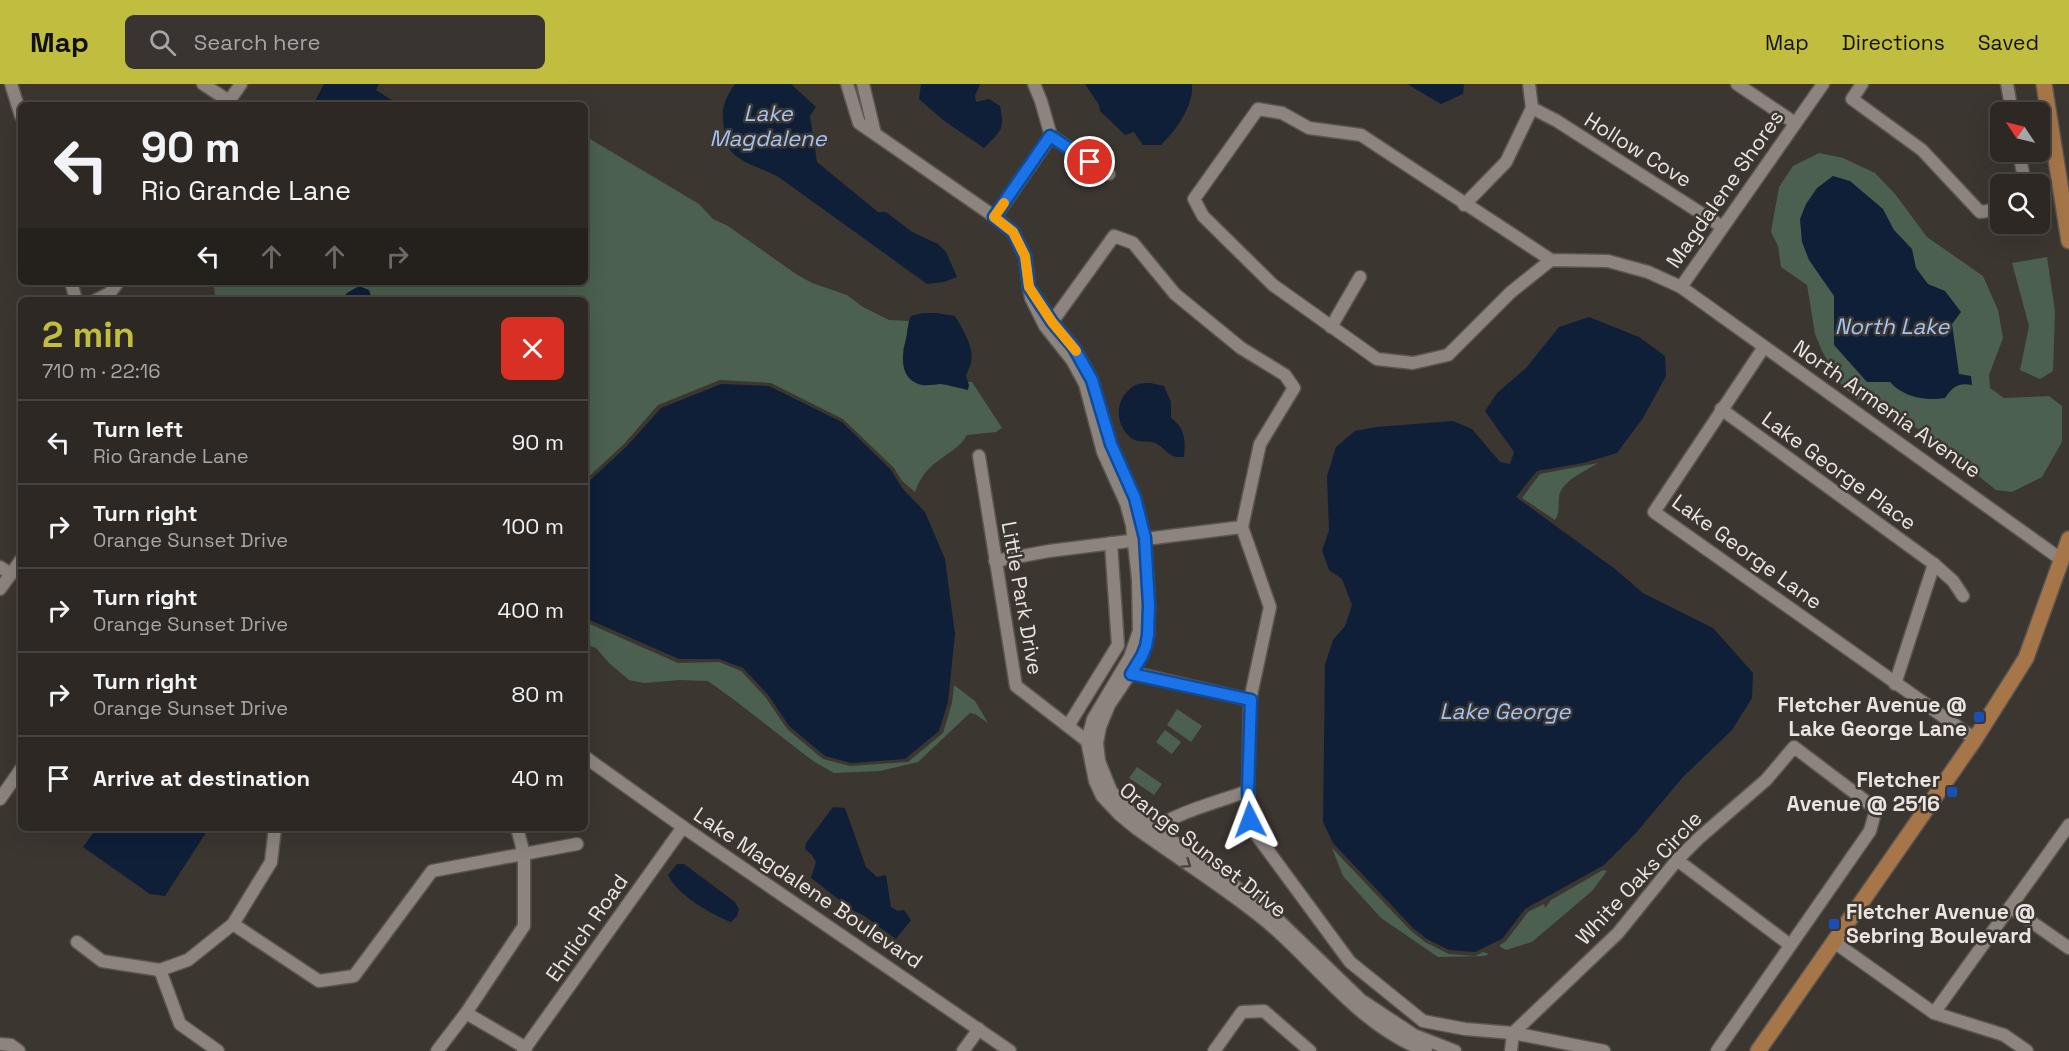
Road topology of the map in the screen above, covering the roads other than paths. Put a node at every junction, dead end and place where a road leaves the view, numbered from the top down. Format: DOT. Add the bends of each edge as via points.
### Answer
graph roads {
  1 [pos="11,84"];
  2 [pos="203,84"];
  3 [pos="241,84"];
  4 [pos="847,84"];
  5 [pos="863,84"];
  6 [pos="1034,84"];
  7 [pos="1528,84"];
  8 [pos="1737,84"];
  9 [pos="1823,84"];
  10 [pos="1862,84"];
  11 [pos="2007,84"];
  12 [pos="2044,84"];
  13 [pos="228,102"];
  14 [pos="230,102"];
  15 [pos="2010,102"];
  16 [pos="18,106"];
  17 [pos="1532,108"];
  18 [pos="1796,123"];
  19 [pos="875,134"];
  20 [pos="1050,136"];
  21 [pos="1109,174"];
  22 [pos="1464,205"];
  23 [pos="1990,211"];
  24 [pos="994,217"];
  25 [pos="1722,226"];
  26 [pos="2069,241"];
  27 [pos="1551,260"];
  28 [pos="1360,277"];
  29 [pos="116,285"];
  30 [pos="1681,287"];
  31 [pos="101,297"];
  32 [pos="1048,324"];
  33 [pos="1331,327"];
  34 [pos="1764,347"];
  35 [pos="1721,409"];
  36 [pos="979,456"];
  37 [pos="1242,527"];
  38 [pos="1140,539"];
  39 [pos="2069,539"];
  40 [pos="1111,543"];
  41 [pos="995,561"];
  42 [pos="18,562"];
  43 [pos="2065,562"];
  44 [pos="1934,564"];
  45 [pos="5,571"];
  46 [pos="0,589"];
  47 [pos="1963,596"];
  48 [pos="1127,672"];
  49 [pos="1895,684"];
  50 [pos="1251,700"];
  51 [pos="1068,726"];
  52 [pos="1975,739"];
  53 [pos="1092,742"];
  54 [pos="588,759"];
  55 [pos="18,773"];
  56 [pos="1248,791"];
  57 [pos="0,799"];
  58 [pos="2069,825"];
  59 [pos="683,827"];
  60 [pos="274,831"];
  61 [pos="518,831"];
  62 [pos="1151,833"];
  63 [pos="577,844"];
  64 [pos="524,854"];
  65 [pos="1677,860"];
  66 [pos="2010,907"];
  67 [pos="233,924"];
  68 [pos="77,942"];
  69 [pos="1834,942"];
  70 [pos="1790,945"];
  71 [pos="2069,948"];
  72 [pos="1350,962"];
  73 [pos="160,970"];
  74 [pos="1332,979"];
  75 [pos="466,1013"];
  76 [pos="1934,1013"];
  77 [pos="979,1029"];
  78 [pos="1513,1033"];
  79 [pos="0,1044"];
  80 [pos="524,1049"];
  81 [pos="19,1051"];
  82 [pos="218,1051"];
  83 [pos="436,1051"];
  84 [pos="963,1051"];
  85 [pos="1010,1051"];
  86 [pos="1214,1051"];
  87 [pos="1310,1051"];
  88 [pos="1426,1051"];
  89 [pos="1455,1051"];
  90 [pos="1511,1051"];
  91 [pos="1604,1051"];
  92 [pos="1717,1051"];
  93 [pos="1758,1051"];
  94 [pos="2027,1051"];
  1 -- 16 [label="street"];
  2 -- 13 [label="street"];
  3 -- 14 [label="street"];
  4 -- 19 [label="street, Orange Sunset Drive" via="859,123"];
  5 -- 19 [label="street"];
  6 -- 20 [label="street"];
  7 -- 17 [label="street"];
  8 -- 18 [label="street"];
  9 -- 18 [label="street, Magdalene Shores"];
  10 -- 23 [label="street" via="1852,99 1922,150 1980,212"];
  11 -- 15 [label="street"];
  12 -- 26 [label="main road"];
  17 -- 22 [label="street" via="1506,162"];
  17 -- 25 [label="street, Hollow Cove"];
  18 -- 25 [label="street, Magdalene Shores"];
  19 -- 24 [label="street, Orange Sunset Drive"];
  20 -- 21 [label="street"];
  20 -- 24 [label="street"];
  22 -- 27 [label="street"];
  22 -- 33 [label="street" via="1361,135 1309,128 1282,112 1258,109 1194,199 1203,216 1273,285"];
  24 -- 32 [label="street, Orange Sunset Drive" via="1013,232 1025,256 1030,298"];
  25 -- 30 [label="street, Magdalene Shores"];
  27 -- 30 [label="street, North Armenia Avenue" via="1608,261 1648,272"];
  27 -- 33 [label="street" via="1511,292 1448,355 1413,363 1377,359"];
  28 -- 33 [label="street"];
  29 -- 31 [label="street"];
  30 -- 34 [label="street, North Armenia Avenue"];
  32 -- 37 [label="street" via="1114,236 1133,243 1175,294 1241,348 1285,375 1294,388 1260,444"];
  32 -- 38 [label="street, Orange Sunset Drive" via="1074,348 1092,380 1111,444 1135,498"];
  34 -- 35 [label="street, Lake George Lane"];
  34 -- 43 [label="street, North Armenia Avenue"];
  35 -- 44 [label="street, Lake George Place"];
  35 -- 49 [label="street, Lake George Lane" via="1654,512"];
  36 -- 41 [label="street, Little Park Drive"];
  37 -- 38 [label="street"];
  37 -- 50 [label="street" via="1270,607"];
  38 -- 40 [label="street"];
  38 -- 48 [label="street, Orange Sunset Drive" via="1149,605 1148,635 1142,656"];
  39 -- 43 [label="main road"];
  40 -- 41 [label="street"];
  40 -- 51 [label="street" via="1118,645"];
  41 -- 51 [label="street, Little Park Drive" via="1016,686"];
  42 -- 45 [label="street"];
  43 -- 52 [label="main road" via="2026,658"];
  44 -- 47 [label="street, Lake George Place" via="1953,580"];
  44 -- 49 [label="street"];
  45 -- 46 [label="street"];
  48 -- 50 [label="street"];
  48 -- 53 [label="street, Orange Sunset Drive"];
  49 -- 52 [label="street, Lake George Lane"];
  50 -- 56 [label="street"];
  51 -- 53 [label="street, Little Park Drive"];
  52 -- 69 [label="main road"];
  53 -- 62 [label="street, Orange Sunset Drive" via="1095,782 1102,796 1120,815"];
  54 -- 59 [label="street, Lake Magdalene Boulevard"];
  55 -- 57 [label="street"];
  56 -- 62 [label="street" via="1169,819"];
  56 -- 72 [label="street" via="1255,833"];
  58 -- 66 [label="street"];
  59 -- 77 [label="street, Lake Magdalene Boulevard"];
  59 -- 80 [label="street, Ehrlich Road"];
  60 -- 67 [label="street" via="271,862"];
  61 -- 64 [label="street"];
  62 -- 74 [label="street, Orange Sunset Drive" via="1268,923"];
  63 -- 64 [label="street"];
  64 -- 67 [label="street" via="432,871 354,976 319,981"];
  64 -- 75 [label="street" via="524,926"];
  65 -- 70 [label="street"];
  65 -- 70 [label="street, White Oaks Circle" via="1766,780 1794,747 1876,809 1870,831"];
  65 -- 78 [label="street, White Oaks Circle" via="1618,933"];
  66 -- 71 [label="street"];
  66 -- 76 [label="street"];
  67 -- 73 [label="street" via="188,960"];
  68 -- 73 [label="street" via="102,961"];
  69 -- 76 [label="street"];
  69 -- 93 [label="main road"];
  70 -- 92 [label="street, White Oaks Circle"];
  72 -- 74 [label="street"];
  72 -- 78 [label="street" via="1423,1021"];
  73 -- 82 [label="street" via="180,1024"];
  74 -- 88 [label="street, Orange Sunset Drive" via="1384,1030"];
  74 -- 89 [label="street, Orange Sunset Drive" via="1414,1035"];
  75 -- 80 [label="street"];
  75 -- 83 [label="street"];
  76 -- 94 [label="street" via="2004,1035"];
  77 -- 84 [label="street"];
  77 -- 85 [label="street, Lake Magdalene Boulevard"];
  78 -- 90 [label="street"];
  78 -- 91 [label="street"];
  79 -- 81 [label="street"];
  86 -- 87 [label="street" via="1242,1012 1264,1011"];
}
